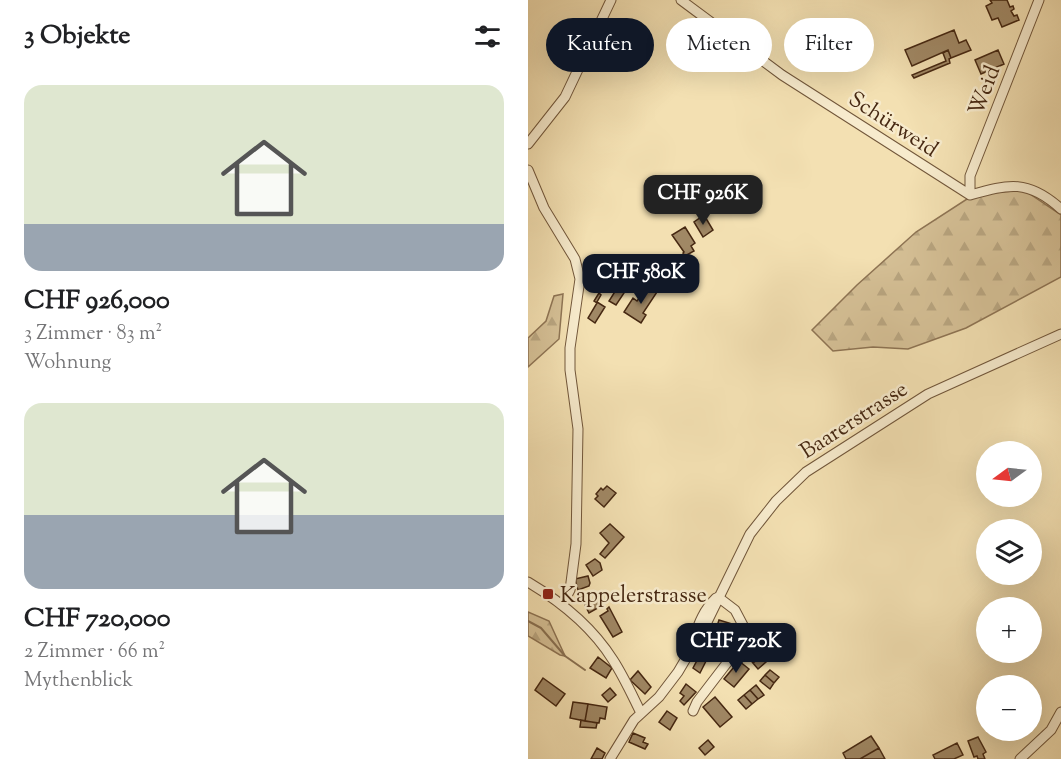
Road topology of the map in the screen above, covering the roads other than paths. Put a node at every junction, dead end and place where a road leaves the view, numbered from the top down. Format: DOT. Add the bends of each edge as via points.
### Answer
graph roads {
  1 [pos="611,0"];
  2 [pos="681,0"];
  3 [pos="1040,0"];
  4 [pos="528,144"];
  5 [pos="528,170"];
  6 [pos="970,195"];
  7 [pos="1061,209"];
  8 [pos="1061,334"];
  9 [pos="528,582"];
  10 [pos="718,597"];
  11 [pos="562,605"];
  12 [pos="693,711"];
  13 [pos="1061,712"];
  14 [pos="641,713"];
  15 [pos="610,759"];
  16 [pos="1020,759"];
  1 -- 4 [label="street" via="565,97"];
  2 -- 6 [label="street, Schürweid" via="782,75"];
  3 -- 6 [label="street, Weid" via="970,176"];
  5 -- 11 [label="street" via="544,208 575,259 580,279 570,348 574,356 579,429 576,544 570,590"];
  6 -- 7 [label="street" via="1013,185 1029,187"];
  8 -- 10 [label="street, Baarerstrasse" via="928,394 806,472 756,525"];
  9 -- 11 [label="street"];
  10 -- 12 [label="street" via="735,610 745,629 733,655"];
  10 -- 14 [label="street, Baarerstrasse" via="707,607 678,672"];
  11 -- 14 [label="street" via="611,657"];
  13 -- 16 [label="street" via="1051,730"];
  14 -- 15 [label="street, Baarerstrasse"];
}
